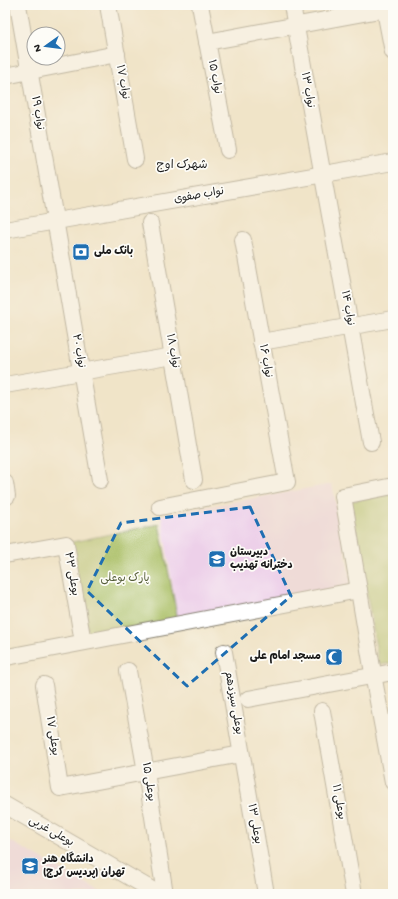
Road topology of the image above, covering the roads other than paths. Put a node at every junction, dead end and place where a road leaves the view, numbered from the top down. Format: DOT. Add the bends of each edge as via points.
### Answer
graph roads {
  1 [pos="18,5"];
  2 [pos="108,5"];
  3 [pos="200,5"];
  4 [pos="292,5"];
  5 [pos="384,7"];
  6 [pos="296,26"];
  7 [pos="208,42"];
  8 [pos="393,52"];
  9 [pos="117,54"];
  10 [pos="30,71"];
  11 [pos="5,76"];
  12 [pos="228,150"];
  13 [pos="135,159"];
  14 [pos="393,162"];
  15 [pos="323,174"];
  16 [pos="55,222"];
  17 [pos="150,223"];
  18 [pos="5,230"];
  19 [pos="243,240"];
  20 [pos="393,319"];
  21 [pos="350,326"];
  22 [pos="261,342"];
  23 [pos="173,356"];
  24 [pos="81,372"];
  25 [pos="5,386"];
  26 [pos="371,442"];
  27 [pos="100,480"];
  28 [pos="194,480"];
  29 [pos="393,486"];
  30 [pos="160,507"];
  31 [pos="5,555"];
  32 [pos="359,590"];
  33 [pos="83,642"];
  34 [pos="224,652"];
  35 [pos="7,657"];
  36 [pos="128,671"];
  37 [pos="393,672"];
  38 [pos="373,676"];
  39 [pos="44,685"];
  40 [pos="248,699"];
  41 [pos="322,711"];
  42 [pos="241,754"];
  43 [pos="146,772"];
  44 [pos="393,782"];
  45 [pos="5,805"];
  46 [pos="159,894"];
  47 [pos="165,894"];
  48 [pos="266,894"];
  49 [pos="354,894"];
  1 -- 10 [label="street, نواب ۱۹"];
  2 -- 9 [label="street, نواب ۱۷"];
  3 -- 7 [label="street, نواب ۱۵"];
  4 -- 6 [label="street, نواب ۱۳"];
  5 -- 6 [label="street"];
  5 -- 8 [label="street"];
  6 -- 7 [label="street"];
  6 -- 15 [label="street, نواب ۱۳"];
  7 -- 12 [label="street, نواب ۱۵"];
  9 -- 10 [label="street"];
  9 -- 13 [label="street, نواب ۱۷"];
  10 -- 11 [label="street"];
  10 -- 16 [label="street, نواب ۱۹"];
  14 -- 15 [label="street, نواب صفوی"];
  15 -- 16 [label="street, نواب صفوی"];
  15 -- 21 [label="street, نواب ۱۴"];
  16 -- 18 [label="street, نواب صفوی"];
  16 -- 24 [label="street, نواب ۲۰"];
  17 -- 23 [label="street, نواب ۱۸"];
  19 -- 22 [label="street, نواب ۱۶"];
  20 -- 21 [label="street"];
  21 -- 22 [label="street"];
  21 -- 26 [label="street, نواب ۱۴"];
  22 -- 30 [label="street, نواب ۱۶" via="287,482"];
  23 -- 24 [label="street"];
  23 -- 28 [label="street, نواب ۱۸"];
  24 -- 25 [label="street"];
  24 -- 27 [label="street, نواب ۲۰"];
  29 -- 32 [label="street" via="343,496"];
  31 -- 33 [label="street, بوعلی ۲۳" via="66,544"];
  32 -- 33 [label="street"];
  32 -- 38 [label="street"];
  33 -- 35 [label="street"];
  34 -- 42 [label="street, بوعلی سیزدهم"];
  36 -- 43 [label="street, بوعلی ۱۵"];
  37 -- 38 [label="street"];
  38 -- 40 [label="street"];
  38 -- 44 [label="street"];
  39 -- 43 [label="street, بوعلی ۱۷" via="60,788"];
  41 -- 49 [label="street, بوعلی ۱۱"];
  42 -- 43 [label="street"];
  42 -- 48 [label="street, بوعلی ۱۳"];
  43 -- 47 [label="street, بوعلی ۱۵"];
  45 -- 46 [label="street, بوعلی غربی"];
}
